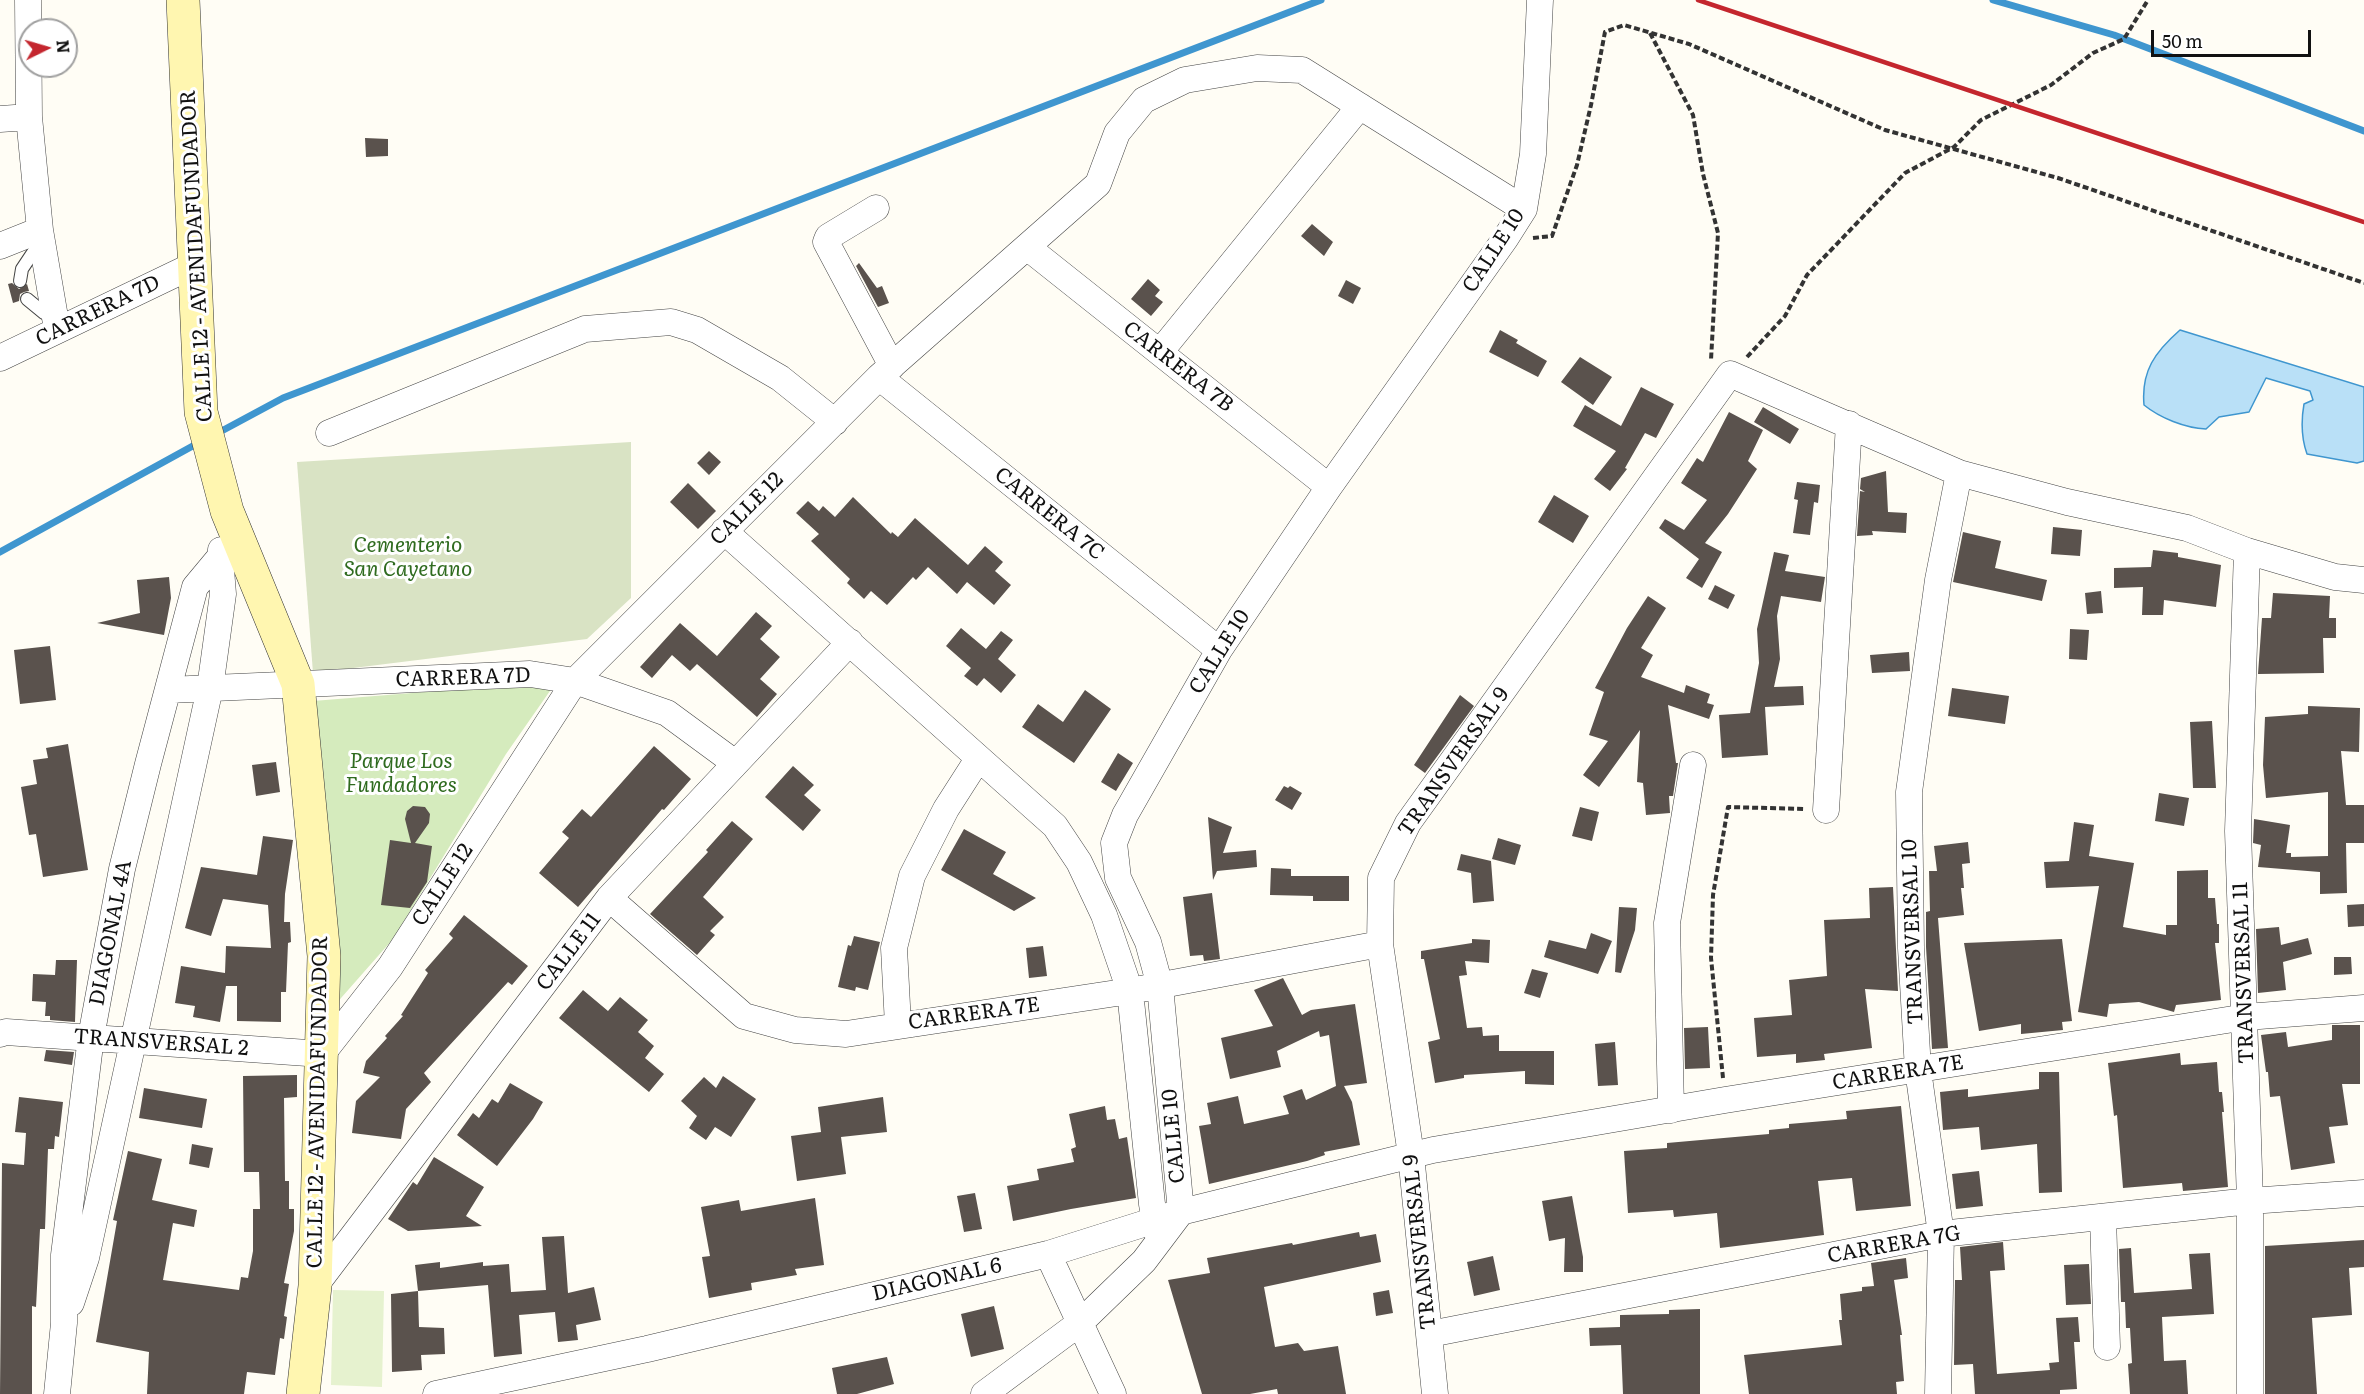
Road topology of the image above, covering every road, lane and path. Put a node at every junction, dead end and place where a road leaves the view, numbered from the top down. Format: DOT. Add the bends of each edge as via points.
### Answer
graph roads {
  1 [pos="28,0"];
  2 [pos="183,0"];
  3 [pos="1540,0"];
  4 [pos="2148,0"];
  5 [pos="1650,33"];
  6 [pos="1360,106"];
  7 [pos="29,117"];
  8 [pos="0,120"];
  9 [pos="1954,147"];
  10 [pos="876,208"];
  11 [pos="1524,209"];
  12 [pos="41,235"];
  13 [pos="1505,239"];
  14 [pos="0,246"];
  15 [pos="1027,247"];
  16 [pos="196,264"];
  17 [pos="20,281"];
  18 [pos="2364,283"];
  19 [pos="27,299"];
  20 [pos="56,324"];
  21 [pos="1160,352"];
  22 [pos="0,358"];
  23 [pos="1726,368"];
  24 [pos="886,371"];
  25 [pos="835,422"];
  26 [pos="1849,424"];
  27 [pos="329,433"];
  28 [pos="1959,473"];
  29 [pos="1329,487"];
  30 [pos="227,511"];
  31 [pos="724,531"];
  32 [pos="2247,551"];
  33 [pos="220,557"];
  34 [pos="2364,580"];
  35 [pos="850,642"];
  36 [pos="1219,650"];
  37 [pos="575,681"];
  38 [pos="298,684"];
  39 [pos="210,688"];
  40 [pos="168,690"];
  41 [pos="978,759"];
  42 [pos="735,763"];
  43 [pos="1693,765"];
  44 [pos="1826,810"];
  45 [pos="609,898"];
  46 [pos="1380,944"];
  47 [pos="1160,986"];
  48 [pos="1130,992"];
  49 [pos="2364,1008"];
  50 [pos="2246,1017"];
  51 [pos="898,1026"];
  52 [pos="0,1034"];
  53 [pos="91,1037"];
  54 [pos="132,1041"];
  55 [pos="322,1054"];
  56 [pos="1918,1070"];
  57 [pos="1725,1100"];
  58 [pos="1671,1110"];
  59 [pos="1422,1152"];
  60 [pos="2364,1192"];
  61 [pos="2250,1201"];
  62 [pos="1181,1212"];
  63 [pos="2103,1217"];
  64 [pos="1156,1231"];
  65 [pos="1941,1234"];
  66 [pos="1048,1254"];
  67 [pos="315,1286"];
  68 [pos="1081,1322"];
  69 [pos="64,1323"];
  70 [pos="1430,1334"];
  71 [pos="2107,1347"];
  72 [pos="57,1394"];
  73 [pos="303,1394"];
  74 [pos="436,1394"];
  75 [pos="984,1394"];
  76 [pos="1113,1394"];
  77 [pos="1435,1394"];
  78 [pos="1938,1394"];
  79 [pos="2250,1394"];
  1 -- 7 [label="street"];
  2 -- 16 [label="street, CALLE 12 - AVENIDAFUNDADOR"];
  3 -- 11 [label="street, CALLE 10" via="1533,154"];
  4 -- 9 [label="path" via="2124,39 2093,53 2051,85 1981,120"];
  5 -- 9 [label="path" via="1689,45 1885,130"];
  5 -- 13 [label="path" via="1624,25 1605,32 1577,165 1552,236"];
  5 -- 23 [label="path" via="1693,115 1718,233 1716,292"];
  6 -- 11 [label="street, CALLE 12"];
  6 -- 15 [label="street, CALLE 12" via="1302,69 1257,68 1185,80 1144,100 1117,133 1098,184"];
  6 -- 21 [label="street"];
  7 -- 8 [label="street"];
  7 -- 12 [label="street"];
  9 -- 18 [label="path" via="2058,178"];
  9 -- 23 [label="path" via="1905,173 1807,275 1785,316 1746,358"];
  10 -- 24 [label="street, CARRERA 7C" via="828,237 826,242"];
  11 -- 13 [label="street, CALLE 10"];
  12 -- 14 [label="street"];
  12 -- 17 [label="lane" via="22,269"];
  12 -- 20 [label="street"];
  13 -- 29 [label="street, CALLE 10"];
  15 -- 21 [label="street, CARRERA 7B"];
  15 -- 24 [label="street, CALLE 12"];
  16 -- 20 [label="street, CARRERA 7D"];
  16 -- 30 [label="street, CALLE 12 - AVENIDAFUNDADOR" via="201,412"];
  19 -- 20 [label="lane"];
  20 -- 22 [label="street, CARRERA 7D"];
  21 -- 29 [label="street, CARRERA 7B"];
  23 -- 26 [label="street"];
  23 -- 46 [label="street, TRANSVERSAL 9" via="1408,823 1381,878"];
  24 -- 25 [label="street, CALLE 12"];
  24 -- 36 [label="street, CARRERA 7C"];
  25 -- 27 [label="street" via="780,378 697,330 671,322 585,329"];
  25 -- 31 [label="street, CALLE 12"];
  26 -- 28 [label="street"];
  26 -- 44 [label="street"];
  28 -- 32 [label="street" via="2187,528"];
  28 -- 56 [label="street, TRANSVERSAL 10" via="1938,580 1909,792 1911,948"];
  29 -- 36 [label="street, CALLE 10"];
  30 -- 33 [label="street, DIAGONAL 4A"];
  30 -- 38 [label="street, CALLE 12 - AVENIDAFUNDADOR"];
  31 -- 35 [label="street"];
  31 -- 37 [label="street, CALLE 12"];
  32 -- 34 [label="street" via="2335,577"];
  32 -- 50 [label="street, TRANSVERSAL 11" via="2238,831"];
  33 -- 39 [label="street, DIAGONAL 4A" via="223,594"];
  33 -- 40 [label="street, DIAGONAL 4A" via="195,587"];
  35 -- 41 [label="street"];
  35 -- 42 [label="street, CALLE 11"];
  36 -- 47 [label="street, CALLE 10" via="1125,814 1114,843 1118,878 1148,942"];
  37 -- 38 [label="street, CARRERA 7D" via="530,674"];
  37 -- 42 [label="street, CARRERA 7D" via="667,713"];
  37 -- 55 [label="street, CALLE 12" via="390,967"];
  38 -- 39 [label="street, CARRERA 7D"];
  38 -- 55 [label="street, CALLE 12 - AVENIDAFUNDADOR" via="324,956"];
  39 -- 40 [label="street, CARRERA 7D"];
  39 -- 54 [label="street, DIAGONAL 4A"];
  40 -- 53 [label="street, DIAGONAL 4A" via="122,869"];
  41 -- 48 [label="street" via="1055,826 1073,853 1104,915"];
  41 -- 51 [label="street" via="946,809 912,876 894,948"];
  42 -- 45 [label="street, CALLE 11"];
  43 -- 58 [label="street" via="1667,923"];
  44 -- 57 [label="path" via="1728,807 1713,895 1711,958"];
  45 -- 51 [label="street, CARRERA 7E" via="744,1016 795,1030 846,1034"];
  45 -- 67 [label="street, CALLE 11"];
  46 -- 47 [label="street, CARRERA 7E"];
  46 -- 59 [label="street, TRANSVERSAL 9"];
  47 -- 48 [label="street, CARRERA 7E"];
  47 -- 62 [label="street, CALLE 10"];
  48 -- 51 [label="street, CARRERA 7E"];
  48 -- 64 [label="street"];
  49 -- 50 [label="street, CARRERA 7E"];
  50 -- 56 [label="street, CARRERA 7E"];
  50 -- 61 [label="street, TRANSVERSAL 11"];
  52 -- 53 [label="street, TRANSVERSAL 2"];
  53 -- 54 [label="street, TRANSVERSAL 2"];
  53 -- 69 [label="street, DIAGONAL 4A" via="63,1255"];
  54 -- 55 [label="street, TRANSVERSAL 2"];
  54 -- 69 [label="street, DIAGONAL 4A" via="86,1258"];
  55 -- 67 [label="street, CALLE 12 - AVENIDAFUNDADOR"];
  56 -- 57 [label="street, CARRERA 7E"];
  56 -- 65 [label="street, TRANSVERSAL 10"];
  57 -- 58 [label="street, CARRERA 7E"];
  58 -- 59 [label="street, CARRERA 7E"];
  59 -- 62 [label="street, DIAGONAL 6"];
  59 -- 70 [label="street, TRANSVERSAL 9"];
  60 -- 61 [label="street, CARRERA 7G"];
  61 -- 63 [label="street, CARRERA 7G"];
  61 -- 79 [label="street, TRANSVERSAL 11"];
  62 -- 64 [label="street, DIAGONAL 6"];
  63 -- 65 [label="street, CARRERA 7G"];
  63 -- 71 [label="street"];
  64 -- 66 [label="street, DIAGONAL 6"];
  64 -- 68 [label="street" via="1144,1261"];
  65 -- 70 [label="street, CARRERA 7G"];
  65 -- 78 [label="street, TRANSVERSAL 10"];
  66 -- 68 [label="street"];
  66 -- 74 [label="street, DIAGONAL 6"];
  67 -- 73 [label="street, CALLE 12 - AVENIDAFUNDADOR"];
  68 -- 75 [label="street"];
  68 -- 76 [label="street"];
  69 -- 72 [label="street, DIAGONAL 4A"];
  70 -- 77 [label="street, TRANSVERSAL 9"];
}
